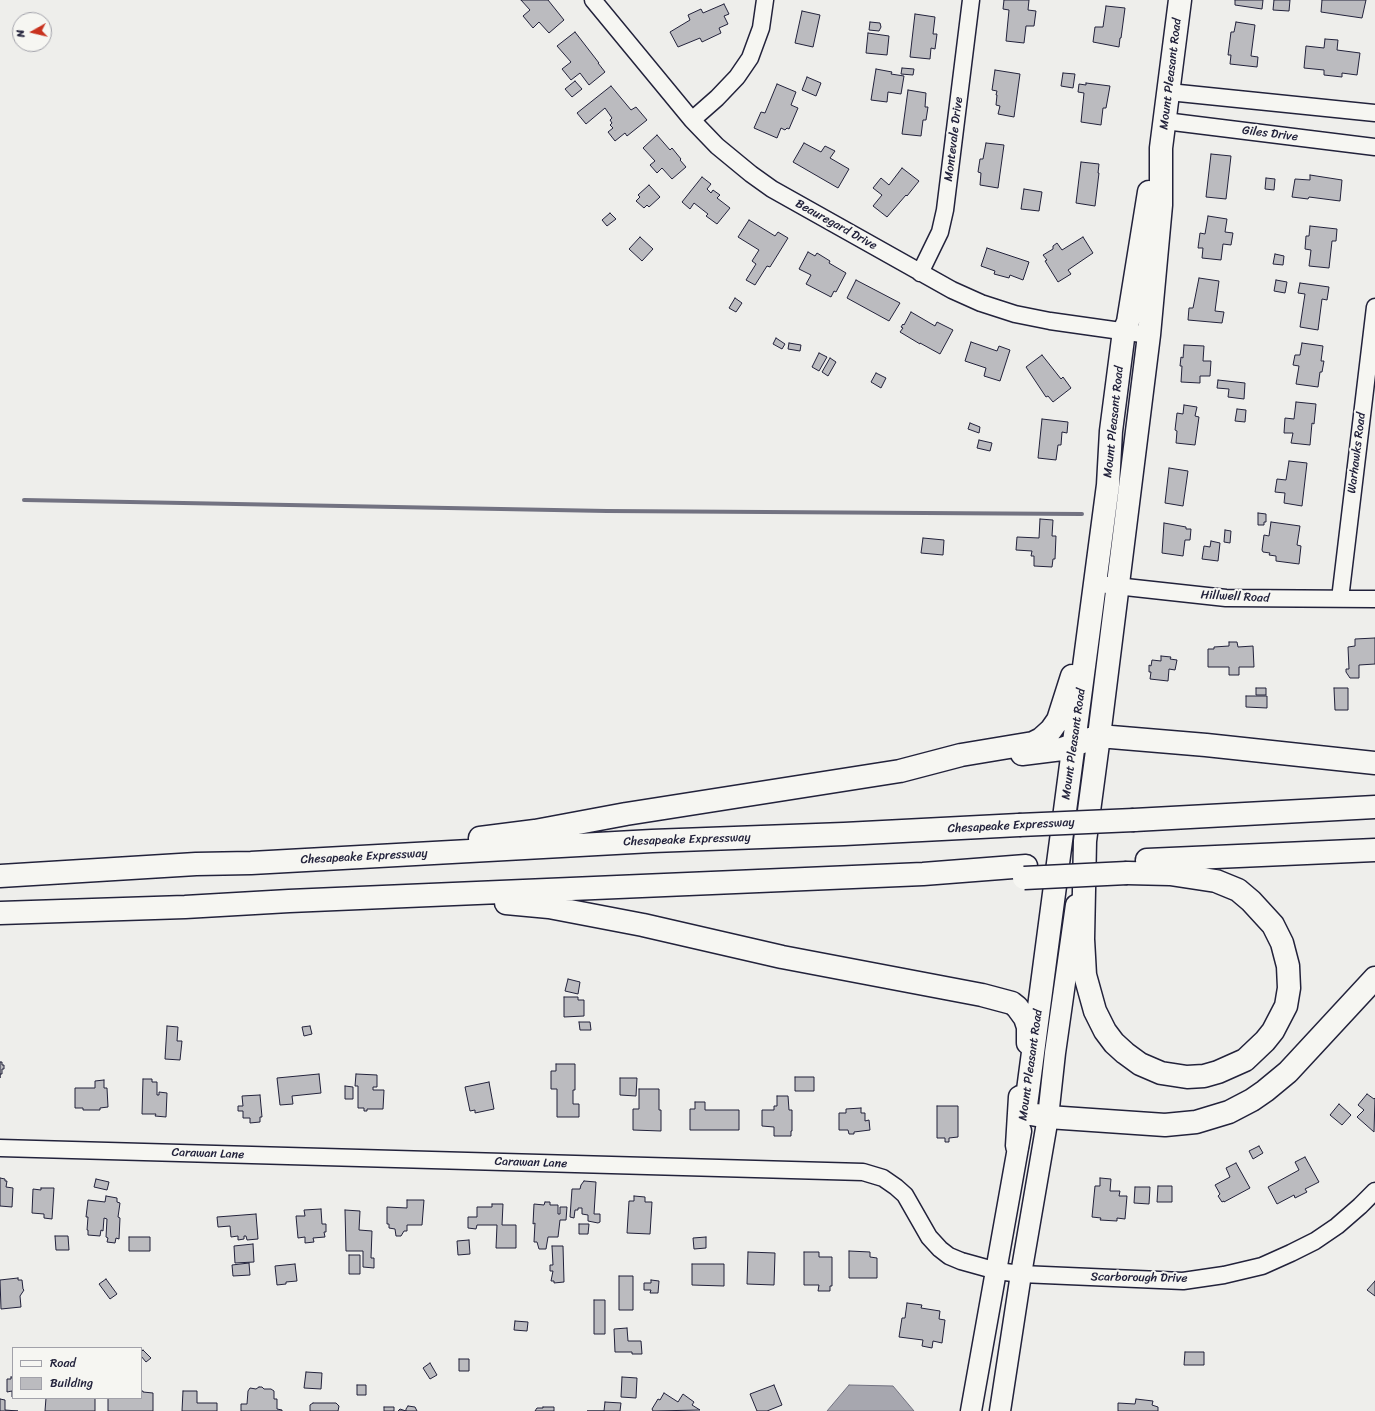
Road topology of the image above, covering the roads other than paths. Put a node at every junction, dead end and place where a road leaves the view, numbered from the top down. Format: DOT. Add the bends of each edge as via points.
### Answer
graph roads {
  1 [pos="593,0"];
  2 [pos="765,0"];
  3 [pos="971,0"];
  4 [pos="1180,0"];
  5 [pos="1169,92"];
  6 [pos="1375,113"];
  7 [pos="692,120"];
  8 [pos="1165,121"];
  9 [pos="1375,147"];
  10 [pos="1161,148"];
  11 [pos="920,273"];
  12 [pos="1375,307"];
  13 [pos="1124,331"];
  14 [pos="1148,335"];
  15 [pos="1372,358"];
  16 [pos="1095,584"];
  17 [pos="1117,586"];
  18 [pos="1340,599"];
  19 [pos="1375,599"];
  20 [pos="1099,736"];
  21 [pos="1074,745"];
  22 [pos="1375,762"];
  23 [pos="900,771"];
  24 [pos="1375,808"];
  25 [pos="1085,841"];
  26 [pos="1375,850"];
  27 [pos="418,854"];
  28 [pos="1128,867"];
  29 [pos="0,876"];
  30 [pos="289,901"];
  31 [pos="0,913"];
  32 [pos="1375,978"];
  33 [pos="1025,1113"];
  34 [pos="1048,1116"];
  35 [pos="1017,1146"];
  36 [pos="0,1148"];
  37 [pos="1375,1191"];
  38 [pos="997,1271"];
  39 [pos="1021,1274"];
  40 [pos="971,1411"];
  41 [pos="1000,1411"];
  1 -- 7 [label="street, Beauregard Drive"];
  2 -- 7 [label="street" via="761,28 750,58 737,77"];
  3 -- 11 [label="street, Montevale Drive" via="945,210 940,232"];
  4 -- 5 [label="highway, Mount Pleasant Road"];
  5 -- 6 [label="street"];
  5 -- 8 [label="highway, Mount Pleasant Road"];
  7 -- 11 [label="street, Beauregard Drive" via="717,146 772,189"];
  8 -- 9 [label="street, Giles Drive"];
  8 -- 10 [label="highway, Mount Pleasant Road"];
  10 -- 13 [label="highway, Mount Pleasant Road" via="1148,197 1128,322"];
  10 -- 14 [label="highway, Mount Pleasant Road" via="1161,204"];
  11 -- 13 [label="street, Beauregard Drive" via="981,304 1016,314"];
  12 -- 15 [label="street, Warhawks Road"];
  13 -- 14 [label="street, Beauregard Drive"];
  13 -- 16 [label="highway, Mount Pleasant Road"];
  14 -- 17 [label="highway, Mount Pleasant Road"];
  15 -- 18 [label="street, Warhawks Road"];
  16 -- 17 [label="street, Hillwell Road"];
  16 -- 21 [label="highway, Mount Pleasant Road"];
  16 -- 23 [label="highway" via="1072,678 1060,715 1051,730 1033,743 961,755"];
  17 -- 18 [label="street, Hillwell Road" via="1226,598"];
  17 -- 20 [label="highway, Mount Pleasant Road"];
  18 -- 19 [label="street, Hillwell Road"];
  20 -- 21 [label="highway"];
  20 -- 22 [label="highway"];
  20 -- 25 [label="highway, Mount Pleasant Road"];
  21 -- 23 [label="highway" via="963,764"];
  21 -- 33 [label="highway, Mount Pleasant Road"];
  23 -- 27 [label="highway" via="626,814 535,831 468,839"];
  24 -- 27 [label="highway, Chesapeake Expressway, bridge"];
  25 -- 28 [label="highway" via="1085,975 1095,1011 1105,1031 1114,1043 1140,1064 1173,1076 1204,1076 1245,1060 1274,1031 1286,1006 1289,988 1288,966 1273,925 1238,890 1216,881"];
  25 -- 34 [label="main road, Mount Pleasant Road"];
  26 -- 28 [label="highway"];
  27 -- 29 [label="highway, Chesapeake Expressway"];
  28 -- 30 [label="highway"];
  30 -- 31 [label="highway"];
  30 -- 35 [label="highway" via="385,907 508,902 643,925 782,957 1012,1003 1025,1018 1028,1028"];
  32 -- 34 [label="highway" via="1288,1072 1252,1100 1229,1112 1196,1122 1165,1125"];
  33 -- 34 [label="highway"];
  33 -- 35 [label="main road, Mount Pleasant Road"];
  34 -- 39 [label="main road, Mount Pleasant Road"];
  35 -- 38 [label="main road, Mount Pleasant Road"];
  36 -- 38 [label="street, Carawan Lane" via="863,1172 883,1178 905,1195 928,1237 949,1256"];
  37 -- 39 [label="street, Scarborough Drive" via="1315,1241 1262,1266 1224,1275 1183,1281"];
  38 -- 39 [label="street, Carawan Lane"];
  38 -- 40 [label="main road, Mount Pleasant Road"];
  39 -- 41 [label="main road, Mount Pleasant Road"];
}
